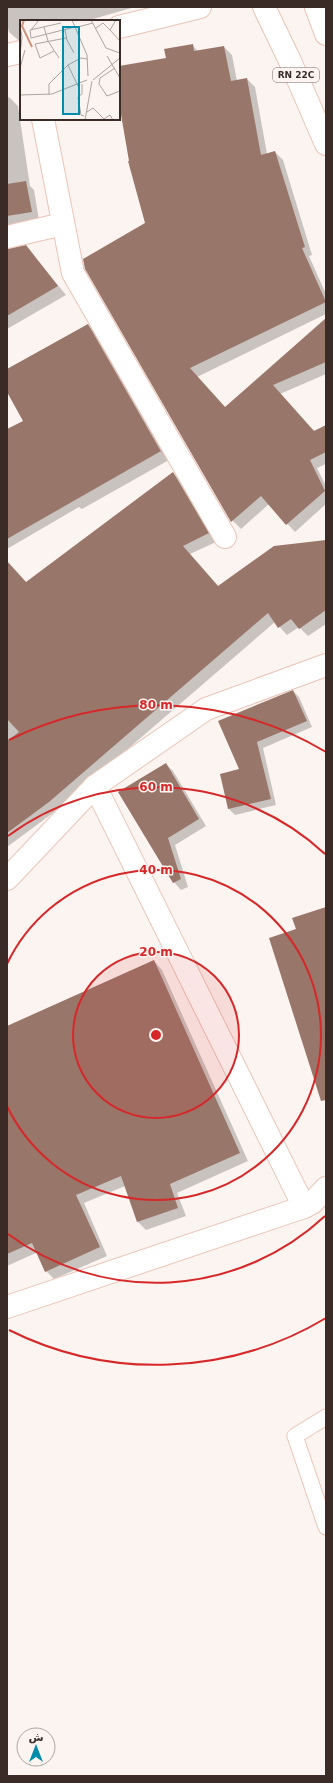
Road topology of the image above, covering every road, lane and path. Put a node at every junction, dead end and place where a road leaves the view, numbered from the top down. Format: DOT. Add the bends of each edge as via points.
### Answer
graph roads {
  1 [pos="200,7"];
  2 [pos="264,7"];
  3 [pos="316,7"];
  4 [pos="120,27"];
  5 [pos="326,34"];
  6 [pos="20,52"];
  7 [pos="7,55"];
  8 [pos="43,120"];
  9 [pos="326,144"];
  10 [pos="63,224"];
  11 [pos="7,237"];
  12 [pos="225,537"];
  13 [pos="326,665"];
  14 [pos="95,786"];
  15 [pos="7,879"];
  16 [pos="317,1201"];
  17 [pos="7,1307"];
  18 [pos="326,1417"];
  19 [pos="326,1527"];
  1 -- 4 [label="main road"];
  2 -- 9 [label="main road, RN 22C"];
  3 -- 5 [label="main road"];
  6 -- 7 [label="main road"];
  8 -- 10 [label="main road"];
  10 -- 11 [label="main road"];
  10 -- 12 [label="main road" via="73,274"];
  13 -- 14 [label="main road" via="206,709"];
  14 -- 15 [label="main road"];
  14 -- 16 [label="main road"];
  16 -- 17 [label="main road"];
  18 -- 19 [label="lane" via="295,1436"];
}
